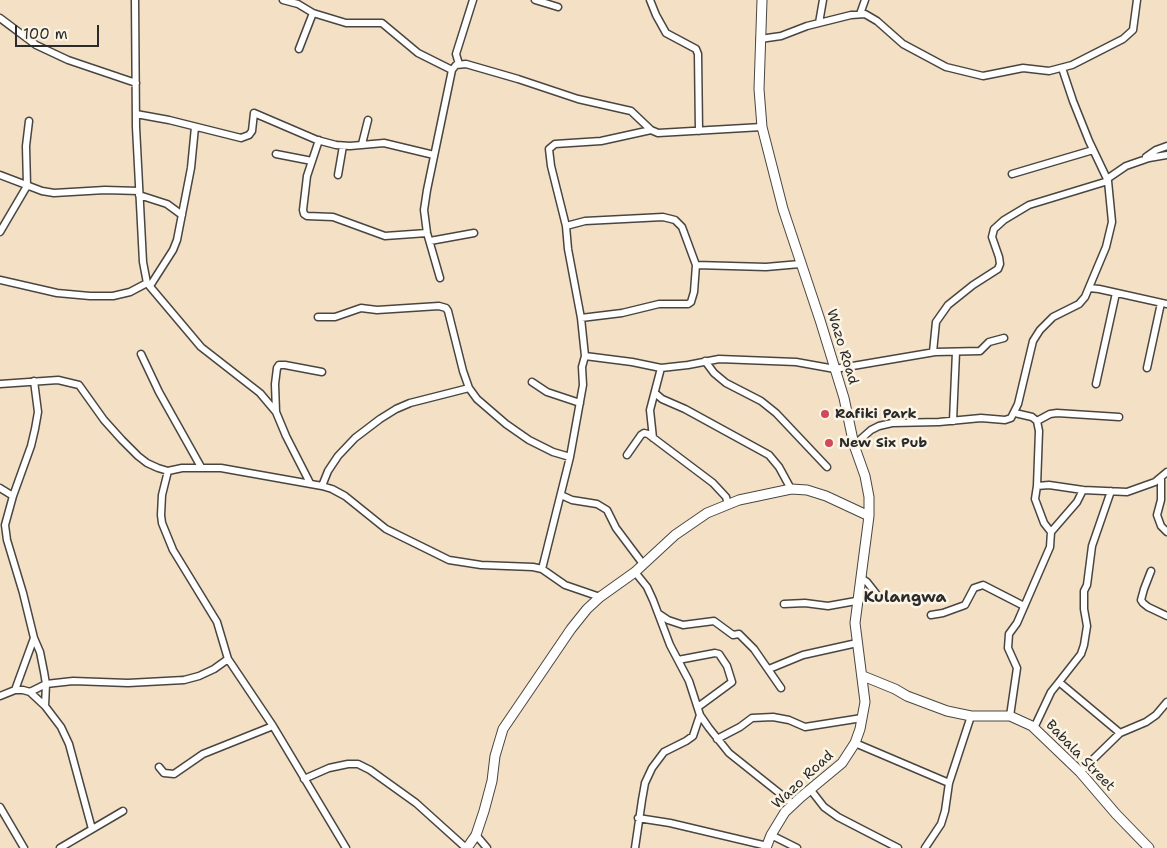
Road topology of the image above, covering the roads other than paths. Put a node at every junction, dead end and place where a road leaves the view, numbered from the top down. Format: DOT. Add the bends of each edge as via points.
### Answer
graph roads {
  1 [pos="135,0"];
  2 [pos="283,0"];
  3 [pos="473,0"];
  4 [pos="535,0"];
  5 [pos="650,0"];
  6 [pos="762,0"];
  7 [pos="823,0"];
  8 [pos="864,0"];
  9 [pos="1137,0"];
  10 [pos="299,1"];
  11 [pos="558,7"];
  12 [pos="313,13"];
  13 [pos="860,14"];
  14 [pos="0,18"];
  15 [pos="819,23"];
  16 [pos="760,39"];
  17 [pos="299,49"];
  18 [pos="459,64"];
  19 [pos="1062,68"];
  20 [pos="452,70"];
  21 [pos="136,83"];
  22 [pos="136,114"];
  23 [pos="368,120"];
  24 [pos="29,121"];
  25 [pos="195,127"];
  26 [pos="762,127"];
  27 [pos="651,130"];
  28 [pos="699,131"];
  29 [pos="319,140"];
  30 [pos="362,144"];
  31 [pos="343,146"];
  32 [pos="1167,146"];
  33 [pos="1093,150"];
  34 [pos="276,154"];
  35 [pos="434,154"];
  36 [pos="1167,155"];
  37 [pos="1142,160"];
  38 [pos="312,161"];
  39 [pos="1012,174"];
  40 [pos="0,175"];
  41 [pos="338,175"];
  42 [pos="1108,180"];
  43 [pos="27,186"];
  44 [pos="139,193"];
  45 [pos="182,215"];
  46 [pos="566,226"];
  47 [pos="0,232"];
  48 [pos="427,233"];
  49 [pos="474,233"];
  50 [pos="430,241"];
  51 [pos="800,264"];
  52 [pos="696,265"];
  53 [pos="440,278"];
  54 [pos="0,280"];
  55 [pos="148,284"];
  56 [pos="1089,288"];
  57 [pos="1116,292"];
  58 [pos="1164,303"];
  59 [pos="318,317"];
  60 [pos="581,318"];
  61 [pos="1004,338"];
  62 [pos="933,352"];
  63 [pos="956,352"];
  64 [pos="141,354"];
  65 [pos="585,356"];
  66 [pos="705,361"];
  67 [pos="661,368"];
  68 [pos="1147,368"];
  69 [pos="835,369"];
  70 [pos="322,372"];
  71 [pos="34,381"];
  72 [pos="532,382"];
  73 [pos="0,384"];
  74 [pos="1096,384"];
  75 [pos="469,388"];
  76 [pos="655,393"];
  77 [pos="580,403"];
  78 [pos="276,412"];
  79 [pos="1015,413"];
  80 [pos="1119,417"];
  81 [pos="953,421"];
  82 [pos="1037,422"];
  83 [pos="653,438"];
  84 [pos="854,445"];
  85 [pos="627,455"];
  86 [pos="570,457"];
  87 [pos="201,467"];
  88 [pos="827,467"];
  89 [pos="168,471"];
  90 [pos="1167,472"];
  91 [pos="1161,477"];
  92 [pos="310,483"];
  93 [pos="322,486"];
  94 [pos="1038,486"];
  95 [pos="0,488"];
  96 [pos="791,489"];
  97 [pos="1083,490"];
  98 [pos="1112,491"];
  99 [pos="561,495"];
  100 [pos="13,496"];
  101 [pos="728,504"];
  102 [pos="869,516"];
  103 [pos="1051,532"];
  104 [pos="1167,532"];
  105 [pos="643,564"];
  106 [pos="542,569"];
  107 [pos="1151,571"];
  108 [pos="635,572"];
  109 [pos="861,578"];
  110 [pos="600,596"];
  111 [pos="878,596"];
  112 [pos="856,601"];
  113 [pos="784,604"];
  114 [pos="1024,606"];
  115 [pos="659,614"];
  116 [pos="931,615"];
  117 [pos="1167,616"];
  118 [pos="34,638"];
  119 [pos="857,643"];
  120 [pos="228,659"];
  121 [pos="678,660"];
  122 [pos="769,670"];
  123 [pos="863,676"];
  124 [pos="1059,682"];
  125 [pos="46,684"];
  126 [pos="781,688"];
  127 [pos="16,690"];
  128 [pos="30,692"];
  129 [pos="0,696"];
  130 [pos="1167,702"];
  131 [pos="45,706"];
  132 [pos="698,707"];
  133 [pos="700,715"];
  134 [pos="971,716"];
  135 [pos="1010,716"];
  136 [pos="862,718"];
  137 [pos="273,726"];
  138 [pos="1034,728"];
  139 [pos="1120,733"];
  140 [pos="717,739"];
  141 [pos="855,743"];
  142 [pos="159,767"];
  143 [pos="1080,772"];
  144 [pos="304,779"];
  145 [pos="949,783"];
  146 [pos="810,790"];
  147 [pos="793,804"];
  148 [pos="0,807"];
  149 [pos="123,810"];
  150 [pos="638,818"];
  151 [pos="92,829"];
  152 [pos="476,835"];
  153 [pos="771,835"];
  154 [pos="766,847"];
  155 [pos="23,848"];
  156 [pos="60,848"];
  157 [pos="346,848"];
  158 [pos="466,848"];
  159 [pos="487,848"];
  160 [pos="635,848"];
  161 [pos="797,848"];
  162 [pos="898,848"];
  163 [pos="925,848"];
  164 [pos="1149,848"];
  1 -- 21 [label="street"];
  2 -- 10 [label="street"];
  3 -- 18 [label="street" via="456,54"];
  4 -- 11 [label="street"];
  5 -- 28 [label="street" via="666,33 696,49 698,54"];
  6 -- 16 [label="street, Wazo Road"];
  7 -- 15 [label="street"];
  8 -- 13 [label="street"];
  9 -- 19 [label="street" via="1133,30 1123,39"];
  10 -- 12 [label="street"];
  12 -- 17 [label="street"];
  12 -- 20 [label="street" via="346,23 382,23 418,53"];
  13 -- 15 [label="street"];
  13 -- 19 [label="street" via="870,16 903,44 946,67 983,76 1023,68 1049,71"];
  14 -- 21 [label="street" via="36,45 68,60"];
  15 -- 16 [label="street" via="782,36"];
  16 -- 26 [label="street, Wazo Road"];
  18 -- 20 [label="street"];
  18 -- 27 [label="street" via="518,79 578,100 630,111"];
  19 -- 33 [label="street"];
  20 -- 35 [label="street"];
  21 -- 22 [label="street"];
  22 -- 25 [label="street"];
  22 -- 44 [label="street"];
  23 -- 30 [label="street"];
  24 -- 43 [label="street"];
  25 -- 29 [label="street" via="244,138 252,132 254,114"];
  25 -- 45 [label="street"];
  26 -- 28 [label="street"];
  26 -- 51 [label="street, Wazo Road"];
  27 -- 28 [label="street" via="669,134"];
  27 -- 46 [label="street" via="601,141 550,146 551,166"];
  29 -- 31 [label="street"];
  29 -- 38 [label="street"];
  30 -- 31 [label="street"];
  30 -- 35 [label="street" via="384,143"];
  31 -- 41 [label="street"];
  32 -- 37 [label="street"];
  33 -- 39 [label="street"];
  33 -- 42 [label="street"];
  34 -- 38 [label="street"];
  35 -- 48 [label="street" via="424,210"];
  36 -- 37 [label="street"];
  37 -- 42 [label="street" via="1126,166"];
  38 -- 48 [label="street" via="307,176 304,214 332,217 385,236"];
  40 -- 43 [label="street"];
  42 -- 56 [label="street" via="1112,222 1106,247"];
  42 -- 62 [label="street" via="1029,205 994,229 992,237 999,257 998,269 948,305 936,322"];
  43 -- 44 [label="street" via="59,194 104,190"];
  43 -- 47 [label="street"];
  44 -- 45 [label="street" via="167,204"];
  44 -- 55 [label="street"];
  45 -- 55 [label="street" via="173,250"];
  46 -- 52 [label="street" via="585,221 663,217 675,220 682,227"];
  46 -- 60 [label="street"];
  48 -- 50 [label="street"];
  49 -- 50 [label="street"];
  50 -- 53 [label="street"];
  51 -- 52 [label="street" via="766,267"];
  51 -- 69 [label="street, Wazo Road"];
  52 -- 60 [label="street" via="694,292 688,304 659,304"];
  54 -- 55 [label="street" via="57,293 90,296 113,296"];
  55 -- 78 [label="street" via="200,347 260,393"];
  56 -- 57 [label="street"];
  56 -- 79 [label="street" via="1079,304 1053,317 1034,340"];
  57 -- 58 [label="street"];
  57 -- 74 [label="street"];
  58 -- 68 [label="street"];
  59 -- 75 [label="street" via="335,317 360,308 446,308"];
  60 -- 65 [label="street"];
  61 -- 63 [label="street" via="989,342 980,352"];
  62 -- 63 [label="street"];
  62 -- 69 [label="street"];
  63 -- 81 [label="street"];
  64 -- 87 [label="street"];
  65 -- 67 [label="street"];
  65 -- 77 [label="street"];
  66 -- 67 [label="street"];
  66 -- 69 [label="street" via="796,362"];
  66 -- 88 [label="street" via="726,383 761,401 776,413"];
  67 -- 76 [label="street"];
  69 -- 84 [label="street, Wazo Road"];
  70 -- 78 [label="street" via="279,365 275,384"];
  71 -- 73 [label="street"];
  71 -- 89 [label="street" via="58,380 79,385 104,420 138,456"];
  71 -- 100 [label="street" via="38,412 35,429"];
  72 -- 77 [label="street" via="547,392"];
  75 -- 86 [label="street" via="477,399 529,440"];
  75 -- 93 [label="street" via="410,404 380,418 338,456"];
  76 -- 83 [label="street" via="650,410"];
  76 -- 96 [label="street" via="769,455 780,467"];
  77 -- 86 [label="street"];
  78 -- 92 [label="street"];
  79 -- 81 [label="street" via="1005,420"];
  79 -- 82 [label="street" via="1032,417"];
  80 -- 82 [label="street" via="1057,413"];
  81 -- 84 [label="street" via="879,426"];
  82 -- 94 [label="street"];
  83 -- 85 [label="street" via="644,433"];
  83 -- 101 [label="street" via="713,483"];
  84 -- 102 [label="street, Wazo Road" via="865,476"];
  86 -- 99 [label="street"];
  87 -- 89 [label="street"];
  87 -- 92 [label="street"];
  89 -- 120 [label="street" via="162,495 162,524 179,561 217,622"];
  90 -- 91 [label="street"];
  91 -- 98 [label="street" via="1127,492"];
  91 -- 104 [label="street" via="1157,515 1160,526"];
  92 -- 93 [label="street"];
  93 -- 106 [label="street" via="345,496 386,529 449,560"];
  94 -- 97 [label="street"];
  94 -- 103 [label="street" via="1037,504"];
  95 -- 100 [label="street"];
  96 -- 101 [label="street"];
  96 -- 102 [label="street" via="826,496"];
  97 -- 98 [label="street"];
  97 -- 103 [label="street"];
  98 -- 124 [label="street" via="1092,546 1084,591 1087,626 1084,645 1081,654"];
  99 -- 105 [label="street" via="598,504 607,510"];
  99 -- 106 [label="street"];
  100 -- 118 [label="street" via="6,525 7,540"];
  101 -- 105 [label="street" via="707,513 675,535"];
  102 -- 109 [label="street, Wazo Road"];
  103 -- 114 [label="street" via="1050,547"];
  105 -- 108 [label="street"];
  106 -- 110 [label="street" via="565,585"];
  107 -- 117 [label="street" via="1144,589 1143,604"];
  108 -- 110 [label="street"];
  108 -- 115 [label="street"];
  109 -- 111 [label="street"];
  109 -- 112 [label="street, Wazo Road"];
  110 -- 152 [label="street" via="571,629 503,730"];
  112 -- 113 [label="street" via="828,606"];
  112 -- 119 [label="street, Wazo Road"];
  114 -- 116 [label="street" via="984,585 974,588 965,605"];
  114 -- 135 [label="street" via="1008,640 1017,668"];
  115 -- 121 [label="street"];
  115 -- 122 [label="street" via="684,625 714,621 733,635 739,634"];
  118 -- 125 [label="street"];
  118 -- 127 [label="street"];
  119 -- 122 [label="street" via="803,655"];
  119 -- 123 [label="street, Wazo Road"];
  120 -- 125 [label="street" via="199,676 184,680"];
  120 -- 137 [label="street"];
  121 -- 132 [label="street"];
  121 -- 132 [label="street" via="715,653 727,666 730,685"];
  122 -- 126 [label="street"];
  123 -- 134 [label="street, Babala Street" via="947,711"];
  123 -- 136 [label="street, Wazo Road" via="865,702"];
  124 -- 138 [label="street"];
  124 -- 139 [label="street"];
  125 -- 128 [label="street"];
  125 -- 131 [label="street"];
  127 -- 128 [label="street"];
  127 -- 129 [label="street"];
  128 -- 131 [label="street"];
  130 -- 139 [label="street" via="1146,722"];
  131 -- 151 [label="street" via="69,744"];
  132 -- 133 [label="street"];
  133 -- 140 [label="street"];
  133 -- 150 [label="street" via="693,736 664,752 652,768 645,782"];
  134 -- 135 [label="street, Babala Street"];
  134 -- 145 [label="street"];
  135 -- 138 [label="street, Babala Street"];
  136 -- 140 [label="street" via="806,727 773,717 752,718"];
  136 -- 141 [label="street, Wazo Road"];
  137 -- 142 [label="street" via="203,754 174,774"];
  137 -- 144 [label="street"];
  138 -- 143 [label="street, Babala Street"];
  139 -- 143 [label="street"];
  140 -- 147 [label="street" via="729,753"];
  141 -- 145 [label="street"];
  141 -- 146 [label="street, Wazo Road" via="842,763"];
  143 -- 164 [label="street, Babala Street"];
  144 -- 157 [label="street"];
  144 -- 158 [label="street" via="329,768 358,764 416,802"];
  145 -- 163 [label="street" via="941,824"];
  146 -- 147 [label="street, Wazo Road"];
  146 -- 162 [label="street" via="838,818"];
  147 -- 153 [label="street, Wazo Road"];
  148 -- 155 [label="street"];
  149 -- 151 [label="street"];
  150 -- 154 [label="street"];
  150 -- 160 [label="street"];
  151 -- 156 [label="street"];
  152 -- 158 [label="street"];
  152 -- 159 [label="street"];
  153 -- 154 [label="street, Wazo Road"];
  153 -- 161 [label="street"];
}
